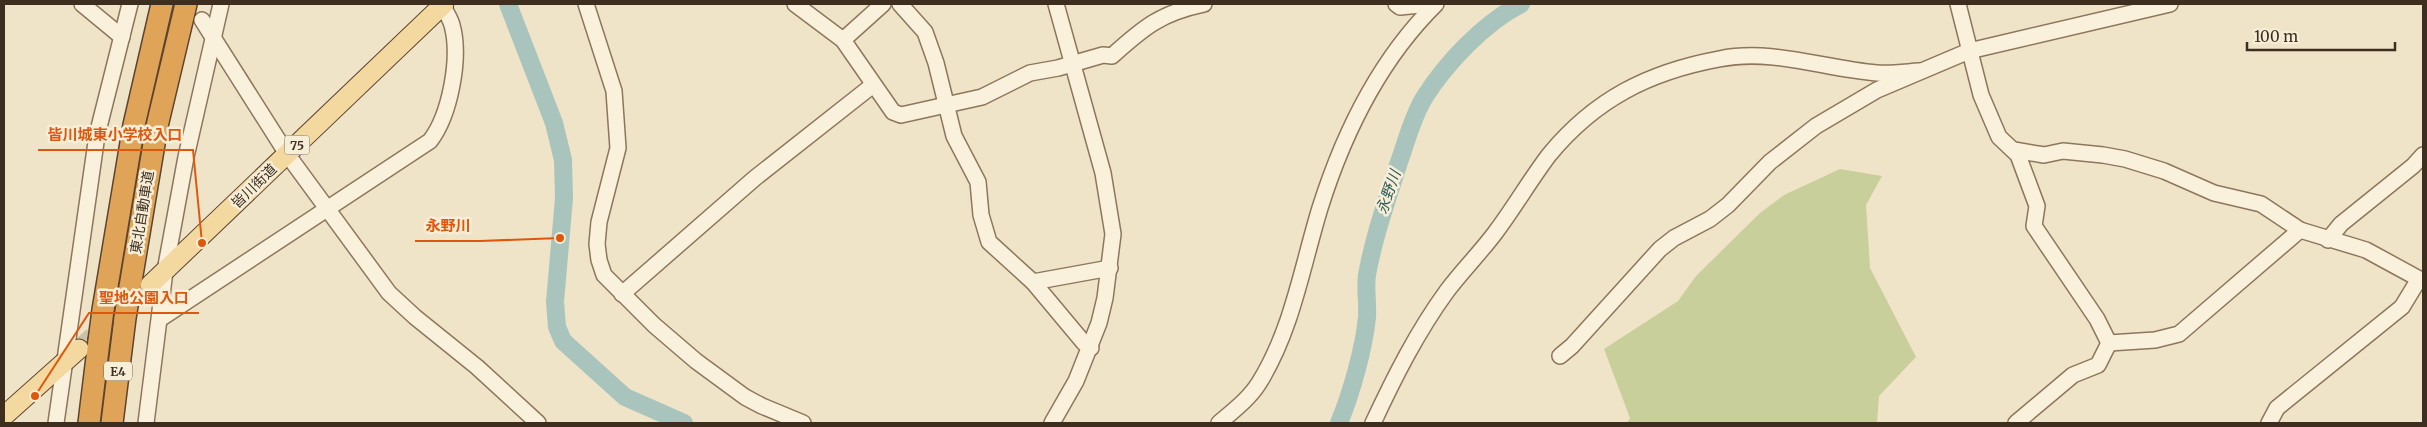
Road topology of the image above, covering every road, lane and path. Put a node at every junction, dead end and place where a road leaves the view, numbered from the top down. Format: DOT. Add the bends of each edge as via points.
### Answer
graph roads {
  1 [pos="82,4"];
  2 [pos="130,4"];
  3 [pos="162,4"];
  4 [pos="186,4"];
  5 [pos="220,4"];
  6 [pos="443,4"];
  7 [pos="586,4"];
  8 [pos="795,4"];
  9 [pos="883,4"];
  10 [pos="900,4"];
  11 [pos="1056,4"];
  12 [pos="1204,4"];
  13 [pos="1396,4"];
  14 [pos="1431,4"];
  15 [pos="1436,4"];
  16 [pos="1958,4"];
  17 [pos="2170,4"];
  18 [pos="202,20"];
  19 [pos="212,36"];
  20 [pos="122,37"];
  21 [pos="843,40"];
  22 [pos="1969,51"];
  23 [pos="1072,63"];
  24 [pos="1919,71"];
  25 [pos="873,85"];
  26 [pos="946,106"];
  27 [pos="2014,150"];
  28 [pos="287,154"];
  29 [pos="2423,155"];
  30 [pos="327,208"];
  31 [pos="2300,230"];
  32 [pos="2328,240"];
  33 [pos="1110,268"];
  34 [pos="165,271"];
  35 [pos="2421,280"];
  36 [pos="1033,282"];
  37 [pos="140,286"];
  38 [pos="622,294"];
  39 [pos="160,319"];
  40 [pos="2109,343"];
  41 [pos="1091,348"];
  42 [pos="79,349"];
  43 [pos="1560,356"];
  44 [pos="66,361"];
  45 [pos="4,416"];
  46 [pos="56,423"];
  47 [pos="89,423"];
  48 [pos="112,423"];
  49 [pos="146,423"];
  50 [pos="538,423"];
  51 [pos="803,423"];
  52 [pos="1052,423"];
  53 [pos="1220,423"];
  54 [pos="1373,423"];
  55 [pos="2016,423"];
  56 [pos="2269,423"];
  1 -- 20 [label="street"];
  2 -- 20 [label="street"];
  3 -- 47 [label="highway, 東北自動車道 / E4, bridge" via="134,125 103,310"];
  4 -- 37 [label="highway, 東北自動車道 / E4" via="157,126"];
  5 -- 19 [label="street"];
  6 -- 28 [label="main road, 皆川街道 / 75"];
  6 -- 30 [label="street" via="452,27 455,73 439,130 430,142"];
  7 -- 38 [label="street" via="614,91 618,148 599,222 597,244 604,275"];
  8 -- 21 [label="street"];
  9 -- 21 [label="street"];
  10 -- 26 [label="street" via="925,32"];
  11 -- 23 [label="street"];
  12 -- 23 [label="street" via="1184,8 1147,25 1112,56 1103,55"];
  13 -- 14 [label="street" via="1400,7"];
  15 -- 53 [label="street" via="1388,59 1367,96 1340,150 1290,317 1273,356 1259,384"];
  16 -- 22 [label="street"];
  17 -- 22 [label="street"];
  18 -- 19 [label="street"];
  19 -- 28 [label="street"];
  19 -- 34 [label="street"];
  20 -- 44 [label="street" via="97,136"];
  21 -- 25 [label="street"];
  22 -- 24 [label="street"];
  22 -- 27 [label="street" via="1981,95 1999,137"];
  23 -- 26 [label="street" via="1030,73 982,97"];
  23 -- 33 [label="street" via="1104,182 1113,234"];
  24 -- 43 [label="street" via="1876,90 1816,126 1770,162 1728,205 1660,249"];
  24 -- 54 [label="street" via="1877,73 1779,57 1720,58 1677,68 1626,89 1580,120 1548,156 1495,233 1446,291 1411,347"];
  25 -- 26 [label="street" via="893,112 901,115"];
  25 -- 38 [label="street" via="755,178"];
  26 -- 36 [label="street" via="954,136 978,182 981,216 989,242"];
  27 -- 31 [label="street" via="2044,156 2063,151 2125,159 2164,171 2214,193 2262,204"];
  27 -- 40 [label="street" via="2037,206 2034,226 2097,319"];
  28 -- 30 [label="street"];
  28 -- 34 [label="main road, 皆川街道 / 75"];
  29 -- 32 [label="street" via="2341,224"];
  30 -- 39 [label="street"];
  30 -- 50 [label="street" via="389,293"];
  31 -- 32 [label="street"];
  31 -- 40 [label="street" via="2179,334 2155,340"];
  32 -- 35 [label="street" via="2366,250"];
  33 -- 36 [label="street"];
  33 -- 41 [label="street"];
  34 -- 37 [label="main road, 皆川街道 / 75"];
  34 -- 39 [label="street"];
  35 -- 56 [label="street" via="2402,307 2277,408"];
  36 -- 41 [label="street"];
  37 -- 48 [label="highway, 東北自動車道 / E4, bridge" via="125,318"];
  38 -- 51 [label="street" via="696,361 745,397"];
  39 -- 49 [label="street"];
  40 -- 55 [label="street" via="2098,365 2073,375"];
  41 -- 52 [label="street"];
  42 -- 44 [label="main road"];
  44 -- 45 [label="main road"];
  44 -- 46 [label="street"];
}
